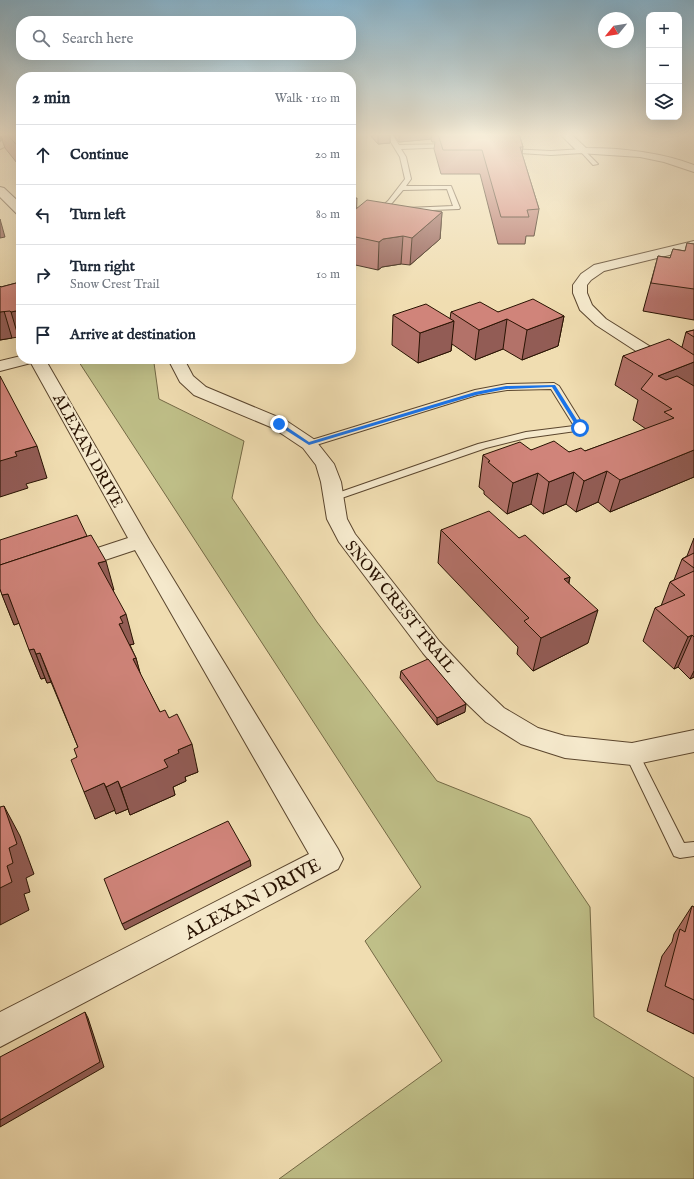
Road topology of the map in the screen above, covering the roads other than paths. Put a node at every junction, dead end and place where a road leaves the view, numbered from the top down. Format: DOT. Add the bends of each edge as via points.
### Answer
graph roads {
  1 [pos="401,189"];
  2 [pos="450,189"];
  3 [pos="0,190"];
  4 [pos="16,206"];
  5 [pos="380,210"];
  6 [pos="395,210"];
  7 [pos="403,210"];
  8 [pos="369,219"];
  9 [pos="694,245"];
  10 [pos="16,362"];
  11 [pos="40,364"];
  12 [pos="178,364"];
  13 [pos="0,366"];
  14 [pos="694,381"];
  15 [pos="309,444"];
  16 [pos="333,498"];
  17 [pos="140,541"];
  18 [pos="60,568"];
  19 [pos="694,741"];
  20 [pos="632,754"];
  21 [pos="694,849"];
  22 [pos="0,1030"];
  1 -- 5 [label="lane"];
  2 -- 7 [label="lane" via="457,208"];
  3 -- 4 [label="street"];
  5 -- 6 [label="lane"];
  5 -- 8 [label="lane"];
  9 -- 14 [label="street" via="599,268 580,285 585,308 601,322"];
  10 -- 13 [label="street"];
  11 -- 17 [label="street, ALEXAN DRIVE"];
  12 -- 15 [label="street, SNOW CREST TRAIL" via="186,379 200,391 279,424"];
  15 -- 16 [label="street, SNOW CREST TRAIL" via="325,464"];
  15 -- 16 [label="lane" via="475,393 506,387 554,386 580,428 526,435 482,446"];
  16 -- 20 [label="street, SNOW CREST TRAIL" via="337,519 358,554 431,647 495,715 530,736 565,747"];
  17 -- 18 [label="street"];
  17 -- 22 [label="street, ALEXAN DRIVE" via="328,859"];
  19 -- 20 [label="street, SNOW CREST TRAIL"];
  20 -- 21 [label="lane" via="680,851"];
}
